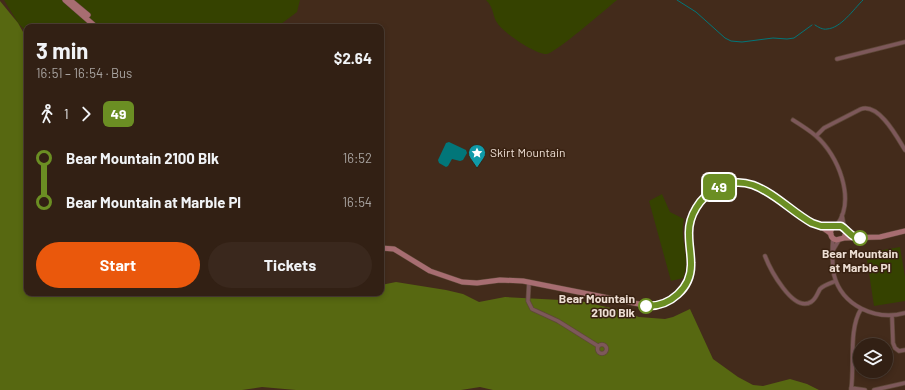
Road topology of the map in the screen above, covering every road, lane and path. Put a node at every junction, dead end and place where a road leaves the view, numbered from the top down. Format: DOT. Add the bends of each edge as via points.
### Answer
graph roads {
  1 [pos="65,0"];
  2 [pos="70,0"];
  3 [pos="93,24"];
  4 [pos="97,24"];
  5 [pos="905,42"];
  6 [pos="836,60"];
  7 [pos="793,120"];
  8 [pos="816,136"];
  9 [pos="905,150"];
  10 [pos="842,215"];
  11 [pos="821,226"];
  12 [pos="835,226"];
  13 [pos="844,227"];
  14 [pos="905,231"];
  15 [pos="846,232"];
  16 [pos="832,236"];
  17 [pos="856,238"];
  18 [pos="841,239"];
  19 [pos="384,250"];
  20 [pos="833,250"];
  21 [pos="765,256"];
  22 [pos="836,281"];
  23 [pos="529,282"];
  24 [pos="861,309"];
  25 [pos="905,313"];
  26 [pos="892,316"];
  27 [pos="598,346"];
  28 [pos="905,350"];
  29 [pos="905,383"];
  30 [pos="851,389"];
  31 [pos="865,390"];
  32 [pos="874,390"];
  1 -- 3 [label="street"];
  2 -- 4 [label="street"];
  5 -- 6 [label="street"];
  7 -- 8 [label="street"];
  8 -- 9 [label="street" via="824,128 867,107 879,114"];
  8 -- 10 [label="street" via="831,154 840,171 844,195"];
  10 -- 12 [label="street"];
  10 -- 13 [label="street"];
  11 -- 12 [label="street"];
  11 -- 16 [label="street"];
  11 -- 23 [label="street" via="760,188 733,183 709,193 695,209 689,232 692,263 689,276 679,294 666,302 643,306"];
  12 -- 13 [label="street"];
  12 -- 16 [label="street"];
  13 -- 15 [label="street"];
  14 -- 17 [label="street" via="880,237"];
  15 -- 17 [label="street"];
  15 -- 18 [label="street"];
  16 -- 18 [label="street"];
  16 -- 20 [label="street"];
  17 -- 18 [label="street"];
  18 -- 20 [label="street"];
  19 -- 23 [label="street" via="400,252 430,271 462,282"];
  20 -- 22 [label="street"];
  21 -- 22 [label="street" via="787,293 800,303 809,303 824,286"];
  22 -- 24 [label="street" via="846,297"];
  23 -- 27 [label="street" via="528,301 532,309 558,321"];
  24 -- 26 [label="street"];
  24 -- 30 [label="street" via="854,322 854,370"];
  25 -- 26 [label="street"];
  26 -- 28 [label="street" via="894,346 899,351"];
  29 -- 32 [label="street"];
  30 -- 31 [label="street"];
}
